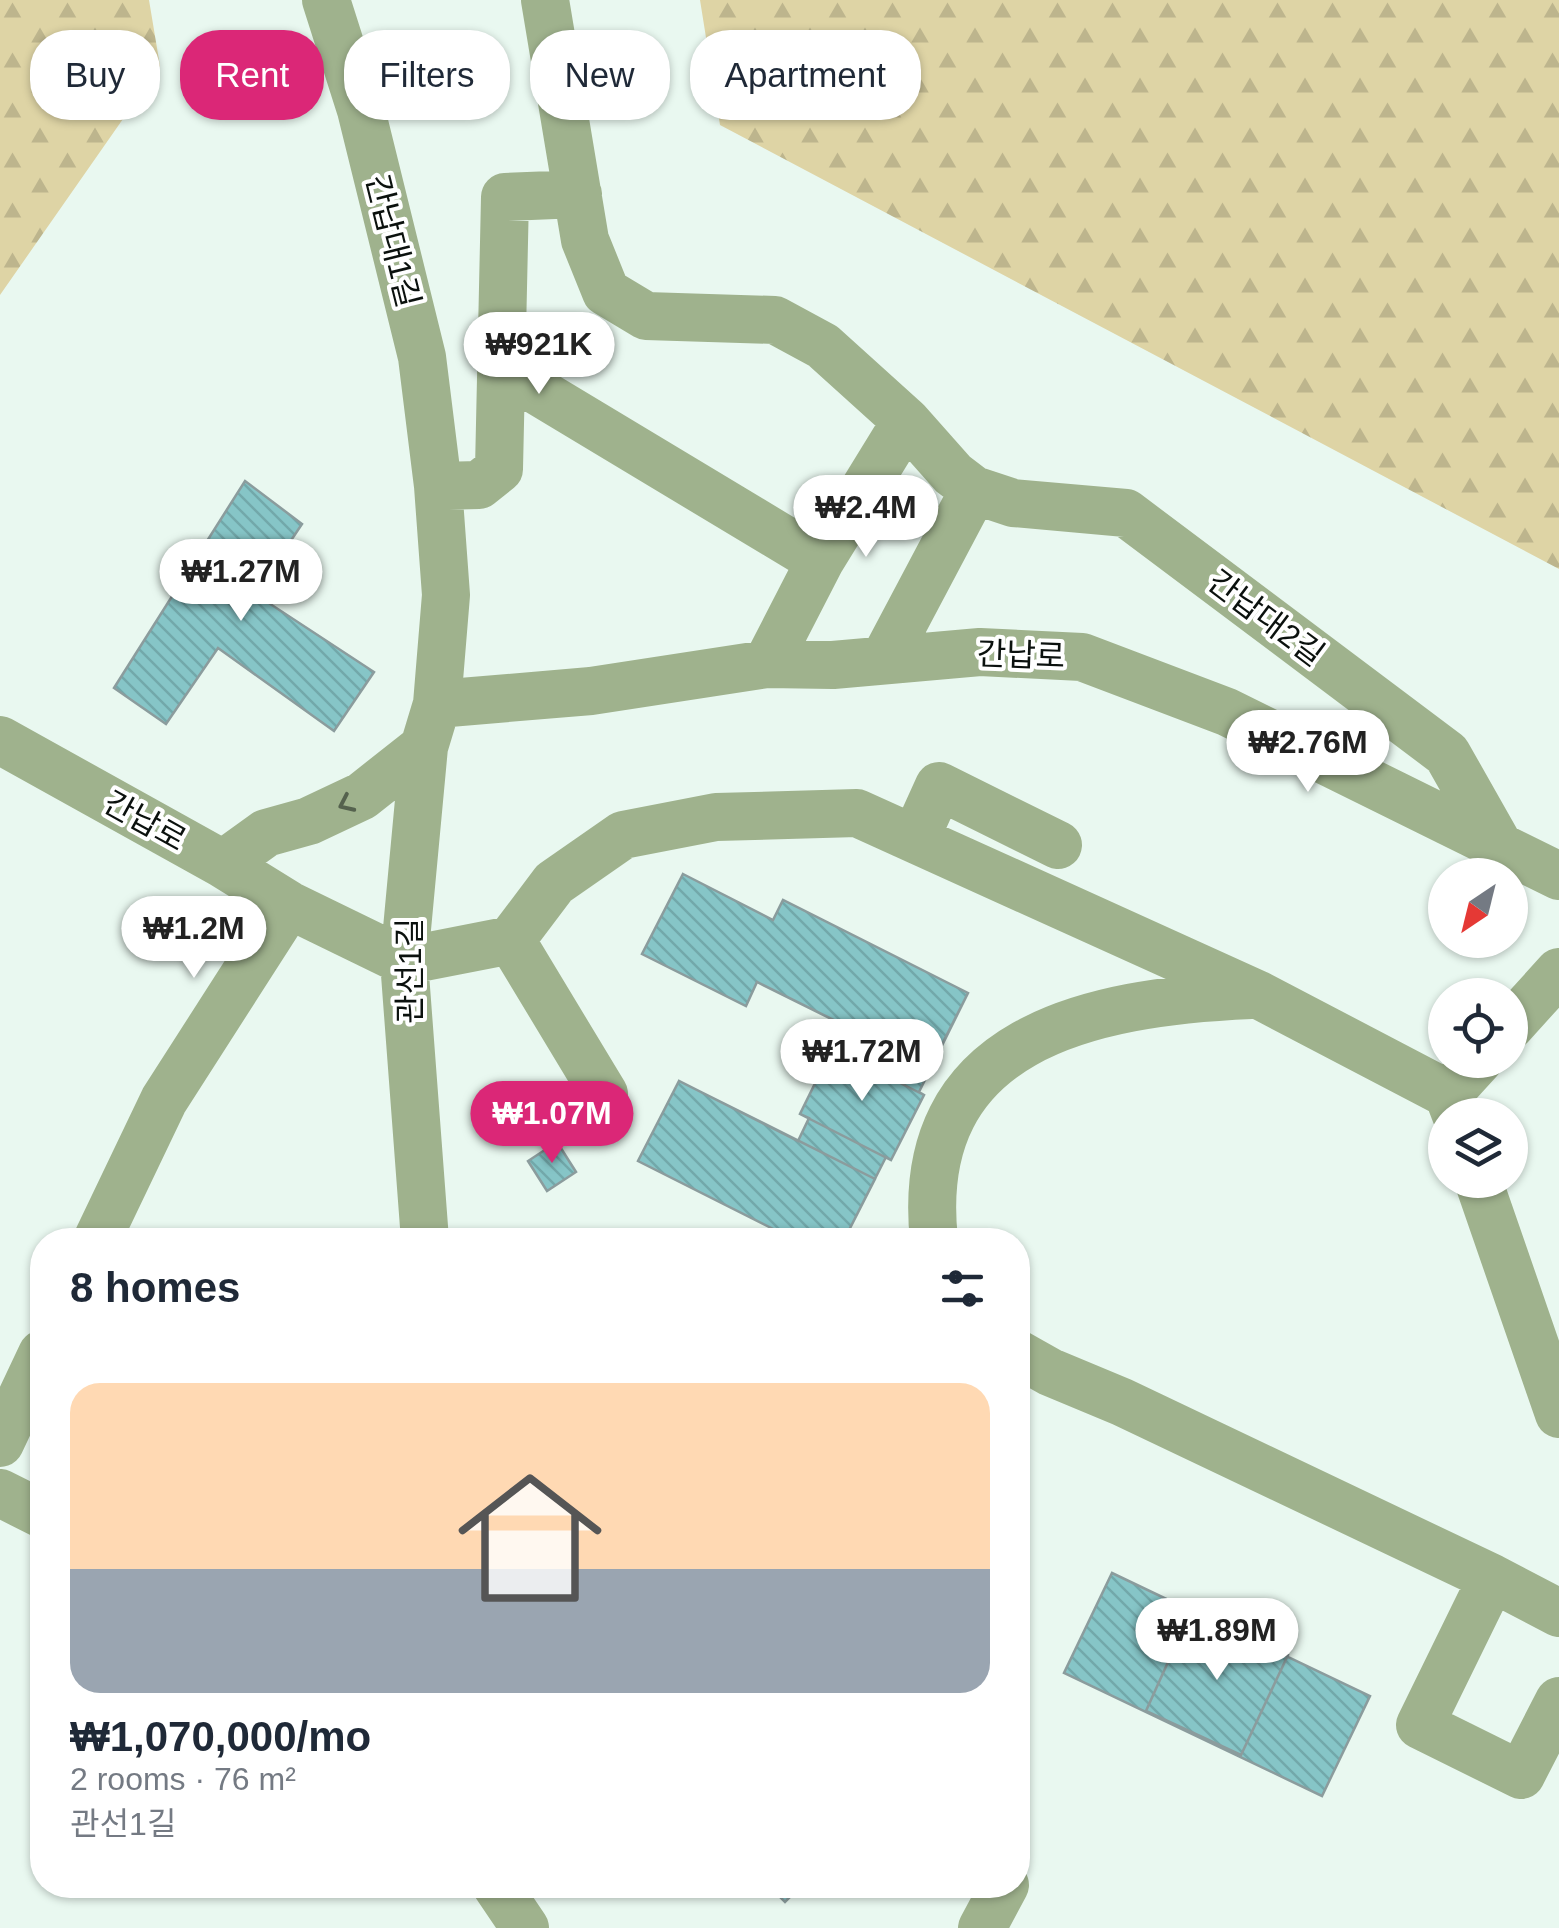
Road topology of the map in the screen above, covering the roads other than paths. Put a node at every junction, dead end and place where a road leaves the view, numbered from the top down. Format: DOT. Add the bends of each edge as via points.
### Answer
graph roads {
  1 [pos="326,0"];
  2 [pos="545,0"];
  3 [pos="578,194"];
  4 [pos="501,370"];
  5 [pos="906,422"];
  6 [pos="438,486"];
  7 [pos="974,490"];
  8 [pos="820,561"];
  9 [pos="884,660"];
  10 [pos="766,664"];
  11 [pos="431,726"];
  12 [pos="0,740"];
  13 [pos="915,839"];
  14 [pos="1498,844"];
  15 [pos="1058,845"];
  16 [pos="224,864"];
  17 [pos="1559,876"];
  18 [pos="289,905"];
  19 [pos="511,940"];
  20 [pos="404,961"];
  21 [pos="1559,972"];
  22 [pos="1257,994"];
  23 [pos="1528,1006"];
  24 [pos="1461,1090"];
  25 [pos="604,1094"];
  26 [pos="1484,1198"];
  27 [pos="103,1228"];
  28 [pos="424,1228"];
  29 [pos="934,1228"];
  30 [pos="1030,1361"];
  31 [pos="30,1379"];
  32 [pos="1559,1414"];
  33 [pos="0,1443"];
  34 [pos="0,1493"];
  35 [pos="30,1508"];
  36 [pos="1492,1578"];
  37 [pos="1559,1612"];
  38 [pos="1559,1700"];
  39 [pos="505,1898"];
  40 [pos="998,1898"];
  41 [pos="525,1928"];
  42 [pos="982,1928"];
  1 -- 6 [label="street, 간납대1길" via="361,110 422,357"];
  2 -- 3 [label="street, 간납대2길"];
  3 -- 4 [label="street" via="505,196"];
  3 -- 5 [label="street, 간납대2길" via="585,240 606,292 646,316 775,320 823,346"];
  4 -- 6 [label="street" via="499,470 479,485"];
  4 -- 8 [label="street"];
  5 -- 7 [label="street, 간납대2길"];
  5 -- 8 [label="street"];
  6 -- 11 [label="street, 간납대1길" via="446,594"];
  7 -- 9 [label="street"];
  7 -- 14 [label="street, 간납대2길" via="1014,502 1126,513 1447,754"];
  8 -- 10 [label="street"];
  9 -- 10 [label="street, 간납로"];
  9 -- 14 [label="street, 간납로" via="980,652 1082,657 1227,712"];
  10 -- 11 [label="street, 간납로" via="591,690"];
  11 -- 16 [label="street, one-way" via="362,796 266,833"];
  11 -- 20 [label="street, 관선1길"];
  12 -- 16 [label="street, 간납로"];
  13 -- 15 [label="street" via="939,786"];
  13 -- 19 [label="street" via="857,813 716,816 623,835 554,883"];
  13 -- 22 [label="street"];
  14 -- 17 [label="street, 간납로"];
  16 -- 18 [label="street, 간납로"];
  18 -- 20 [label="street, 간납로"];
  18 -- 27 [label="street" via="164,1100"];
  19 -- 20 [label="street"];
  19 -- 25 [label="street"];
  20 -- 28 [label="street, 관선1길"];
  21 -- 23 [label="street"];
  22 -- 24 [label="street"];
  22 -- 29 [label="street" via="1081,1018 988,1066 958,1104 938,1146"];
  26 -- 32 [label="street"];
  30 -- 36 [label="street"];
  31 -- 33 [label="street"];
  34 -- 35 [label="street"];
  36 -- 37 [label="street"];
  36 -- 38 [label="street" via="1420,1725 1522,1775"];
  39 -- 41 [label="street"];
  40 -- 42 [label="street"];
}
